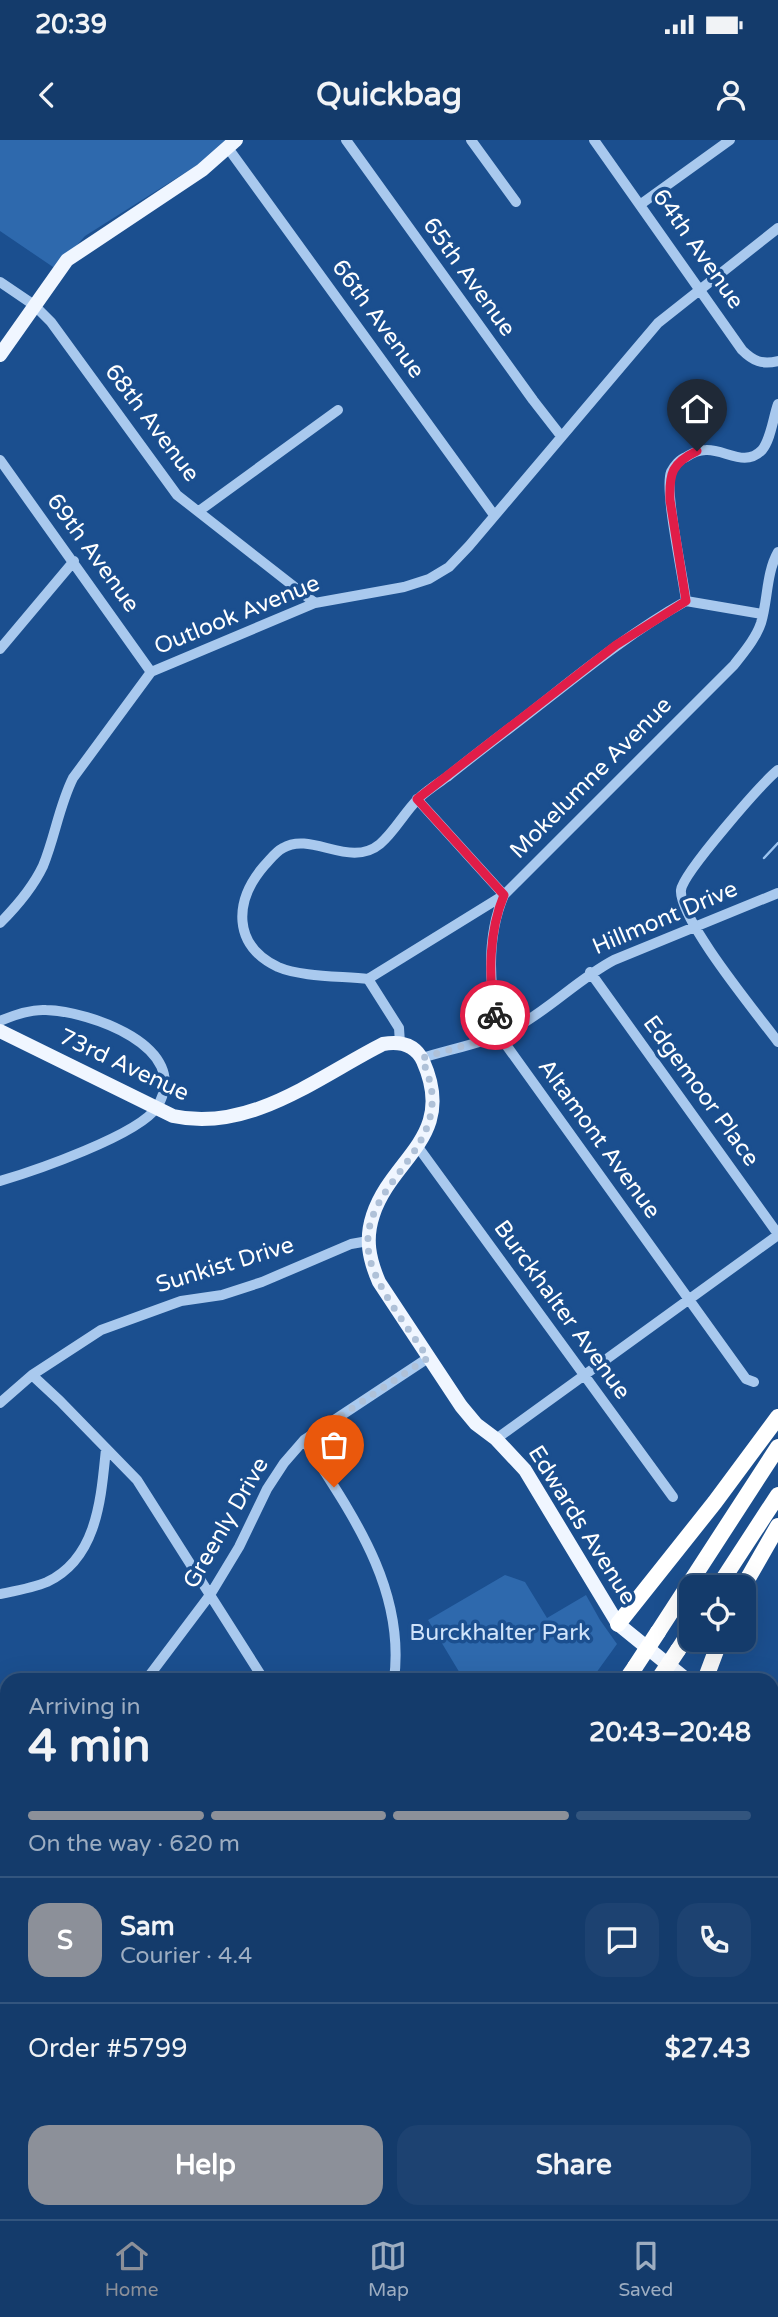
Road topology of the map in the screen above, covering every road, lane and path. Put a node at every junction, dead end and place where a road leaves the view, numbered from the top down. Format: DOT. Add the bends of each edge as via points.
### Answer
graph roads {
  1 [pos="346,140"];
  2 [pos="471,140"];
  3 [pos="594,140"];
  4 [pos="730,140"];
  5 [pos="232,144"];
  6 [pos="516,202"];
  7 [pos="641,204"];
  8 [pos="778,228"];
  9 [pos="0,282"];
  10 [pos="700,289"];
  11 [pos="34,305"];
  12 [pos="0,355"];
  13 [pos="778,361"];
  14 [pos="778,404"];
  15 [pos="338,410"];
  16 [pos="561,436"];
  17 [pos="0,460"];
  18 [pos="199,511"];
  19 [pos="494,515"];
  20 [pos="778,552"];
  21 [pos="74,561"];
  22 [pos="686,601"];
  23 [pos="315,603"];
  24 [pos="762,614"];
  25 [pos="0,649"];
  26 [pos="151,672"];
  27 [pos="778,770"];
  28 [pos="417,799"];
  29 [pos="778,893"];
  30 [pos="504,895"];
  31 [pos="2,916"];
  32 [pos="695,928"];
  33 [pos="590,972"];
  34 [pos="368,979"];
  35 [pos="0,1021"];
  36 [pos="0,1031"];
  37 [pos="499,1035"];
  38 [pos="778,1042"];
  39 [pos="400,1043"];
  40 [pos="422,1058"];
  41 [pos="156,1108"];
  42 [pos="418,1147"];
  43 [pos="0,1181"];
  44 [pos="778,1235"];
  45 [pos="368,1241"];
  46 [pos="689,1299"];
  47 [pos="428,1358"];
  48 [pos="32,1375"];
  49 [pos="583,1376"];
  50 [pos="754,1382"];
  51 [pos="0,1403"];
  52 [pos="778,1417"];
  53 [pos="496,1439"];
  54 [pos="304,1440"];
  55 [pos="778,1447"];
  56 [pos="106,1449"];
  57 [pos="778,1495"];
  58 [pos="673,1497"];
  59 [pos="778,1526"];
  60 [pos="726,1575"];
  61 [pos="750,1575"];
  62 [pos="0,1594"];
  63 [pos="210,1595"];
  64 [pos="618,1624"];
  65 [pos="679,1648"];
  66 [pos="716,1652"];
  67 [pos="151,1673"];
  68 [pos="260,1673"];
  69 [pos="394,1673"];
  70 [pos="632,1673"];
  71 [pos="663,1673"];
  72 [pos="678,1673"];
  73 [pos="708,1673"];
  1 -- 16 [label="street, 65th Avenue"];
  2 -- 6 [label="street"];
  3 -- 7 [label="street, 64th Avenue"];
  4 -- 7 [label="street"];
  5 -- 11 [label="main road" via="202,170 67,261"];
  5 -- 19 [label="street, 66th Avenue"];
  7 -- 10 [label="street, 64th Avenue"];
  8 -- 10 [label="street, Outlook Avenue"];
  9 -- 11 [label="street, 68th Avenue"];
  10 -- 13 [label="street, 64th Avenue" via="752,360"];
  10 -- 16 [label="street, Outlook Avenue" via="658,323"];
  11 -- 12 [label="main road"];
  11 -- 18 [label="street, 68th Avenue" via="65,340 177,495"];
  14 -- 22 [label="street" via="762,449 755,455 738,458 708,449 697,451 681,458 671,472 670,500"];
  15 -- 18 [label="street"];
  16 -- 19 [label="street, Outlook Avenue"];
  17 -- 21 [label="street, 69th Avenue"];
  18 -- 23 [label="street, 68th Avenue"];
  19 -- 23 [label="street, Outlook Avenue" via="449,567 429,579"];
  20 -- 24 [label="street, Mokelumne Avenue"];
  21 -- 25 [label="street"];
  21 -- 26 [label="street, 69th Avenue"];
  22 -- 24 [label="street"];
  22 -- 28 [label="street" via="616,645"];
  23 -- 26 [label="street, Outlook Avenue"];
  24 -- 30 [label="street, Mokelumne Avenue" via="752,641 734,665"];
  26 -- 31 [label="street, Outlook Avenue" via="73,778 42,868"];
  27 -- 32 [label="street" via="684,880 681,897"];
  28 -- 30 [label="street"];
  28 -- 34 [label="street" via="374,849 344,853 303,844 283,847 259,873 243,901 242,924 250,943 278,967"];
  29 -- 32 [label="street, Hillmont Drive"];
  30 -- 34 [label="street, Mokelumne Avenue"];
  30 -- 37 [label="street, Altamont Avenue" via="495,922 490,972"];
  32 -- 33 [label="street, Hillmont Drive"];
  32 -- 38 [label="street"];
  33 -- 37 [label="street, Hillmont Drive" via="535,1015"];
  33 -- 44 [label="street, Edgemoor Place"];
  34 -- 39 [label="street" via="399,1028"];
  35 -- 41 [label="street" via="45,1010 89,1018 129,1034 163,1068 164,1088"];
  36 -- 41 [label="main road, 73rd Avenue"];
  37 -- 40 [label="street, Hillmont Drive"];
  37 -- 46 [label="street, Altamont Avenue"];
  39 -- 40 [label="main road"];
  39 -- 41 [label="main road, 73rd Avenue" via="383,1044 283,1099 229,1117 189,1120"];
  40 -- 42 [label="main road" via="432,1096"];
  41 -- 43 [label="street" via="142,1121 90,1149"];
  42 -- 45 [label="main road" via="381,1196"];
  42 -- 49 [label="street, Burckhalter Avenue"];
  44 -- 46 [label="street"];
  45 -- 47 [label="main road, Edwards Avenue" via="379,1282"];
  45 -- 48 [label="street, Sunkist Drive" via="262,1282 222,1295 181,1301 101,1331"];
  46 -- 49 [label="street"];
  46 -- 50 [label="street, Altamont Avenue" via="746,1379"];
  47 -- 53 [label="main road, Edwards Avenue" via="475,1424"];
  47 -- 54 [label="street, Greenly Drive"];
  48 -- 51 [label="street, Sunkist Drive"];
  48 -- 56 [label="street"];
  49 -- 53 [label="street"];
  49 -- 58 [label="street, Burckhalter Avenue"];
  52 -- 64 [label="highway"];
  53 -- 64 [label="main road, Edwards Avenue" via="524,1470"];
  54 -- 63 [label="street, Greenly Drive" via="267,1489"];
  54 -- 69 [label="street" via="359,1525 378,1564 393,1622"];
  55 -- 70 [label="highway, bridge"];
  56 -- 62 [label="street" via="98,1509 82,1553 47,1582"];
  56 -- 63 [label="street" via="136,1480"];
  57 -- 60 [label="highway"];
  59 -- 61 [label="highway"];
  63 -- 67 [label="street, Greenly Drive"];
  63 -- 68 [label="street"];
  64 -- 72 [label="main road, Edwards Avenue"];
  65 -- 71 [label="highway, bridge"];
  66 -- 73 [label="highway"];
}
